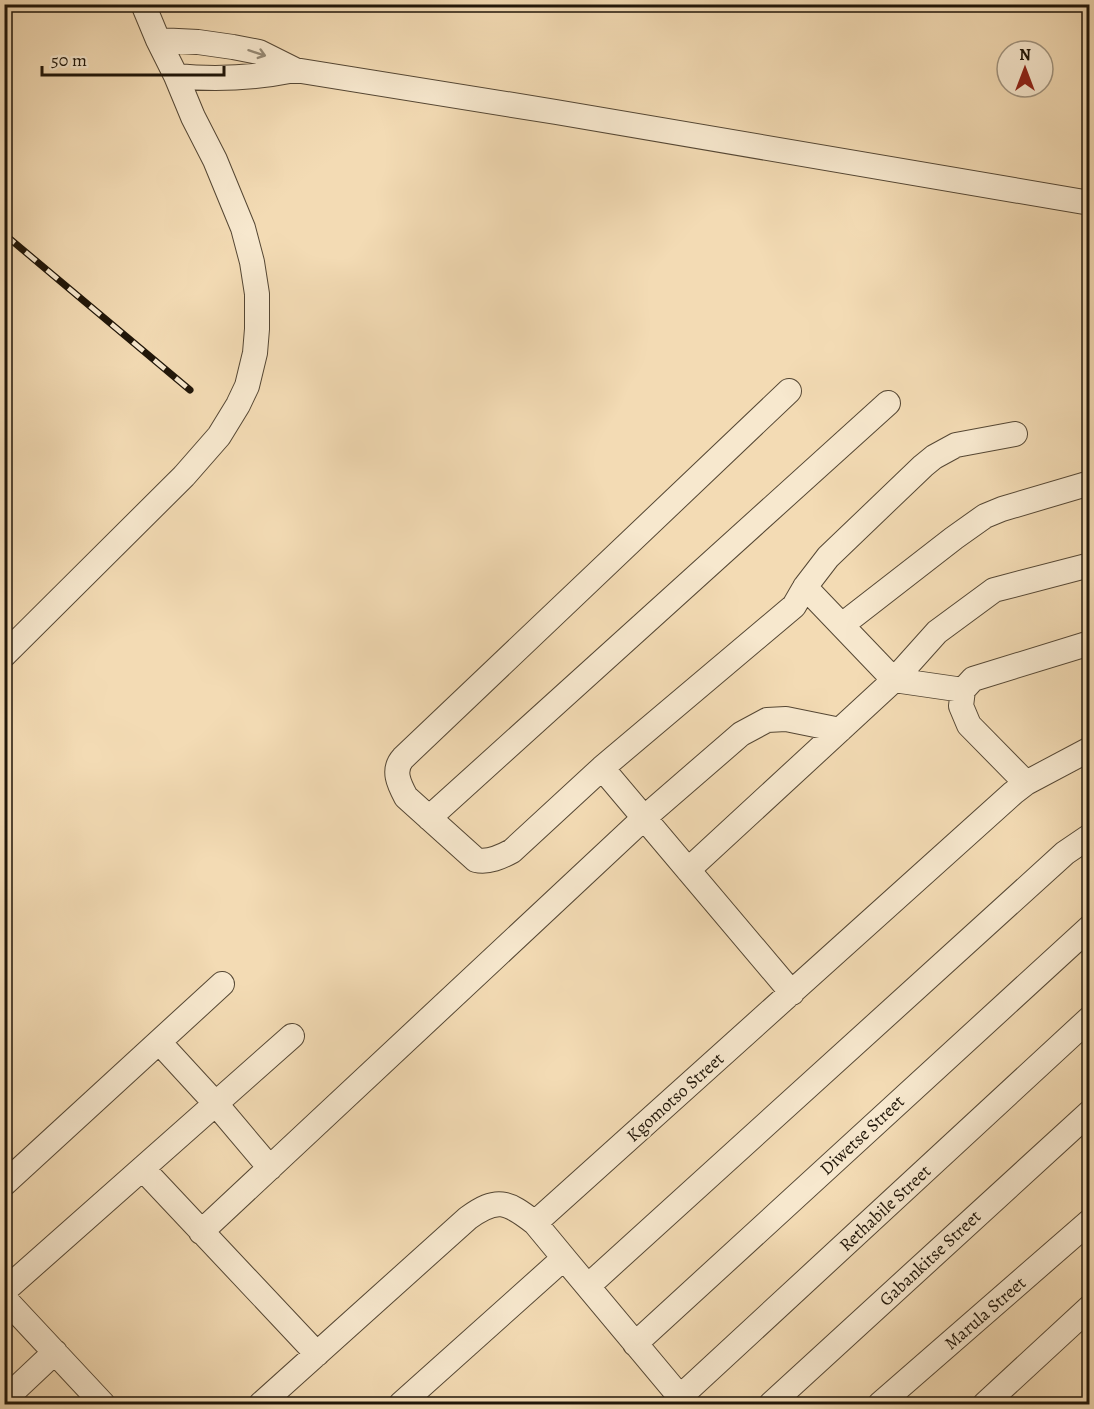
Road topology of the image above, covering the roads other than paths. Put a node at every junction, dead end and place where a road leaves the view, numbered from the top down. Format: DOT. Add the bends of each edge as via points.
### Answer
graph roads {
  1 [pos="143,4"];
  2 [pos="158,40"];
  3 [pos="294,70"];
  4 [pos="176,76"];
  5 [pos="1089,203"];
  6 [pos="789,391"];
  7 [pos="888,403"];
  8 [pos="1015,434"];
  9 [pos="1089,483"];
  10 [pos="1089,565"];
  11 [pos="805,587"];
  12 [pos="842,625"];
  13 [pos="1089,643"];
  14 [pos="4,655"];
  15 [pos="894,680"];
  16 [pos="963,690"];
  17 [pos="840,730"];
  18 [pos="1089,749"];
  19 [pos="602,768"];
  20 [pos="1026,783"];
  21 [pos="429,818"];
  22 [pos="644,818"];
  23 [pos="1089,836"];
  24 [pos="688,870"];
  25 [pos="1089,927"];
  26 [pos="222,984"];
  27 [pos="792,993"];
  28 [pos="1089,1018"];
  29 [pos="292,1036"];
  30 [pos="159,1042"];
  31 [pos="216,1104"];
  32 [pos="1089,1112"];
  33 [pos="270,1168"];
  34 [pos="143,1169"];
  35 [pos="4,1184"];
  36 [pos="1089,1221"];
  37 [pos="535,1223"];
  38 [pos="201,1232"];
  39 [pos="564,1258"];
  40 [pos="588,1287"];
  41 [pos="4,1291"];
  42 [pos="4,1298"];
  43 [pos="1089,1307"];
  44 [pos="635,1344"];
  45 [pos="54,1352"];
  46 [pos="317,1354"];
  47 [pos="4,1400"];
  48 [pos="683,1401"];
  49 [pos="103,1404"];
  50 [pos="261,1404"];
  51 [pos="401,1404"];
  52 [pos="771,1404"];
  53 [pos="880,1404"];
  54 [pos="986,1404"];
  1 -- 2 [label="street"];
  2 -- 3 [label="street, one-way" via="250,50"];
  2 -- 4 [label="street"];
  3 -- 4 [label="street" via="248,77"];
  3 -- 5 [label="street"];
  4 -- 14 [label="street" via="243,228 252,262 257,329 247,386 219,436 184,476"];
  6 -- 21 [label="street" via="398,764 399,784"];
  7 -- 21 [label="street"];
  8 -- 11 [label="street" via="956,445 934,457 828,557"];
  9 -- 12 [label="street" via="985,516"];
  10 -- 15 [label="street" via="994,590 937,632"];
  11 -- 12 [label="street"];
  11 -- 19 [label="street" via="794,606"];
  12 -- 15 [label="street"];
  13 -- 16 [label="street" via="973,679"];
  15 -- 16 [label="street"];
  15 -- 17 [label="street"];
  16 -- 20 [label="street" via="961,706 969,725"];
  17 -- 22 [label="street" via="786,719 767,720 741,734"];
  17 -- 24 [label="street"];
  18 -- 20 [label="street, Kgomotso Street"];
  19 -- 21 [label="street" via="512,851 490,860 476,860"];
  19 -- 22 [label="street"];
  20 -- 27 [label="street, Kgomotso Street"];
  22 -- 24 [label="street"];
  22 -- 33 [label="street"];
  23 -- 40 [label="street" via="1065,853"];
  24 -- 27 [label="street"];
  25 -- 44 [label="street, Diwetse Street"];
  26 -- 30 [label="street"];
  27 -- 37 [label="street, Kgomotso Street"];
  28 -- 48 [label="street, Rethabile Street"];
  29 -- 31 [label="street"];
  30 -- 31 [label="street"];
  30 -- 35 [label="street"];
  31 -- 33 [label="street"];
  31 -- 34 [label="street"];
  32 -- 52 [label="street, Gabankitse Street"];
  33 -- 38 [label="street"];
  34 -- 38 [label="street"];
  34 -- 41 [label="street"];
  36 -- 53 [label="street, Marula Street"];
  37 -- 39 [label="street"];
  37 -- 46 [label="street" via="503,1204 482,1208"];
  38 -- 46 [label="street"];
  39 -- 40 [label="street"];
  39 -- 51 [label="street"];
  40 -- 44 [label="street"];
  42 -- 45 [label="street"];
  43 -- 54 [label="street"];
  44 -- 48 [label="street"];
  45 -- 47 [label="street"];
  45 -- 49 [label="street"];
  46 -- 50 [label="street"];
}
